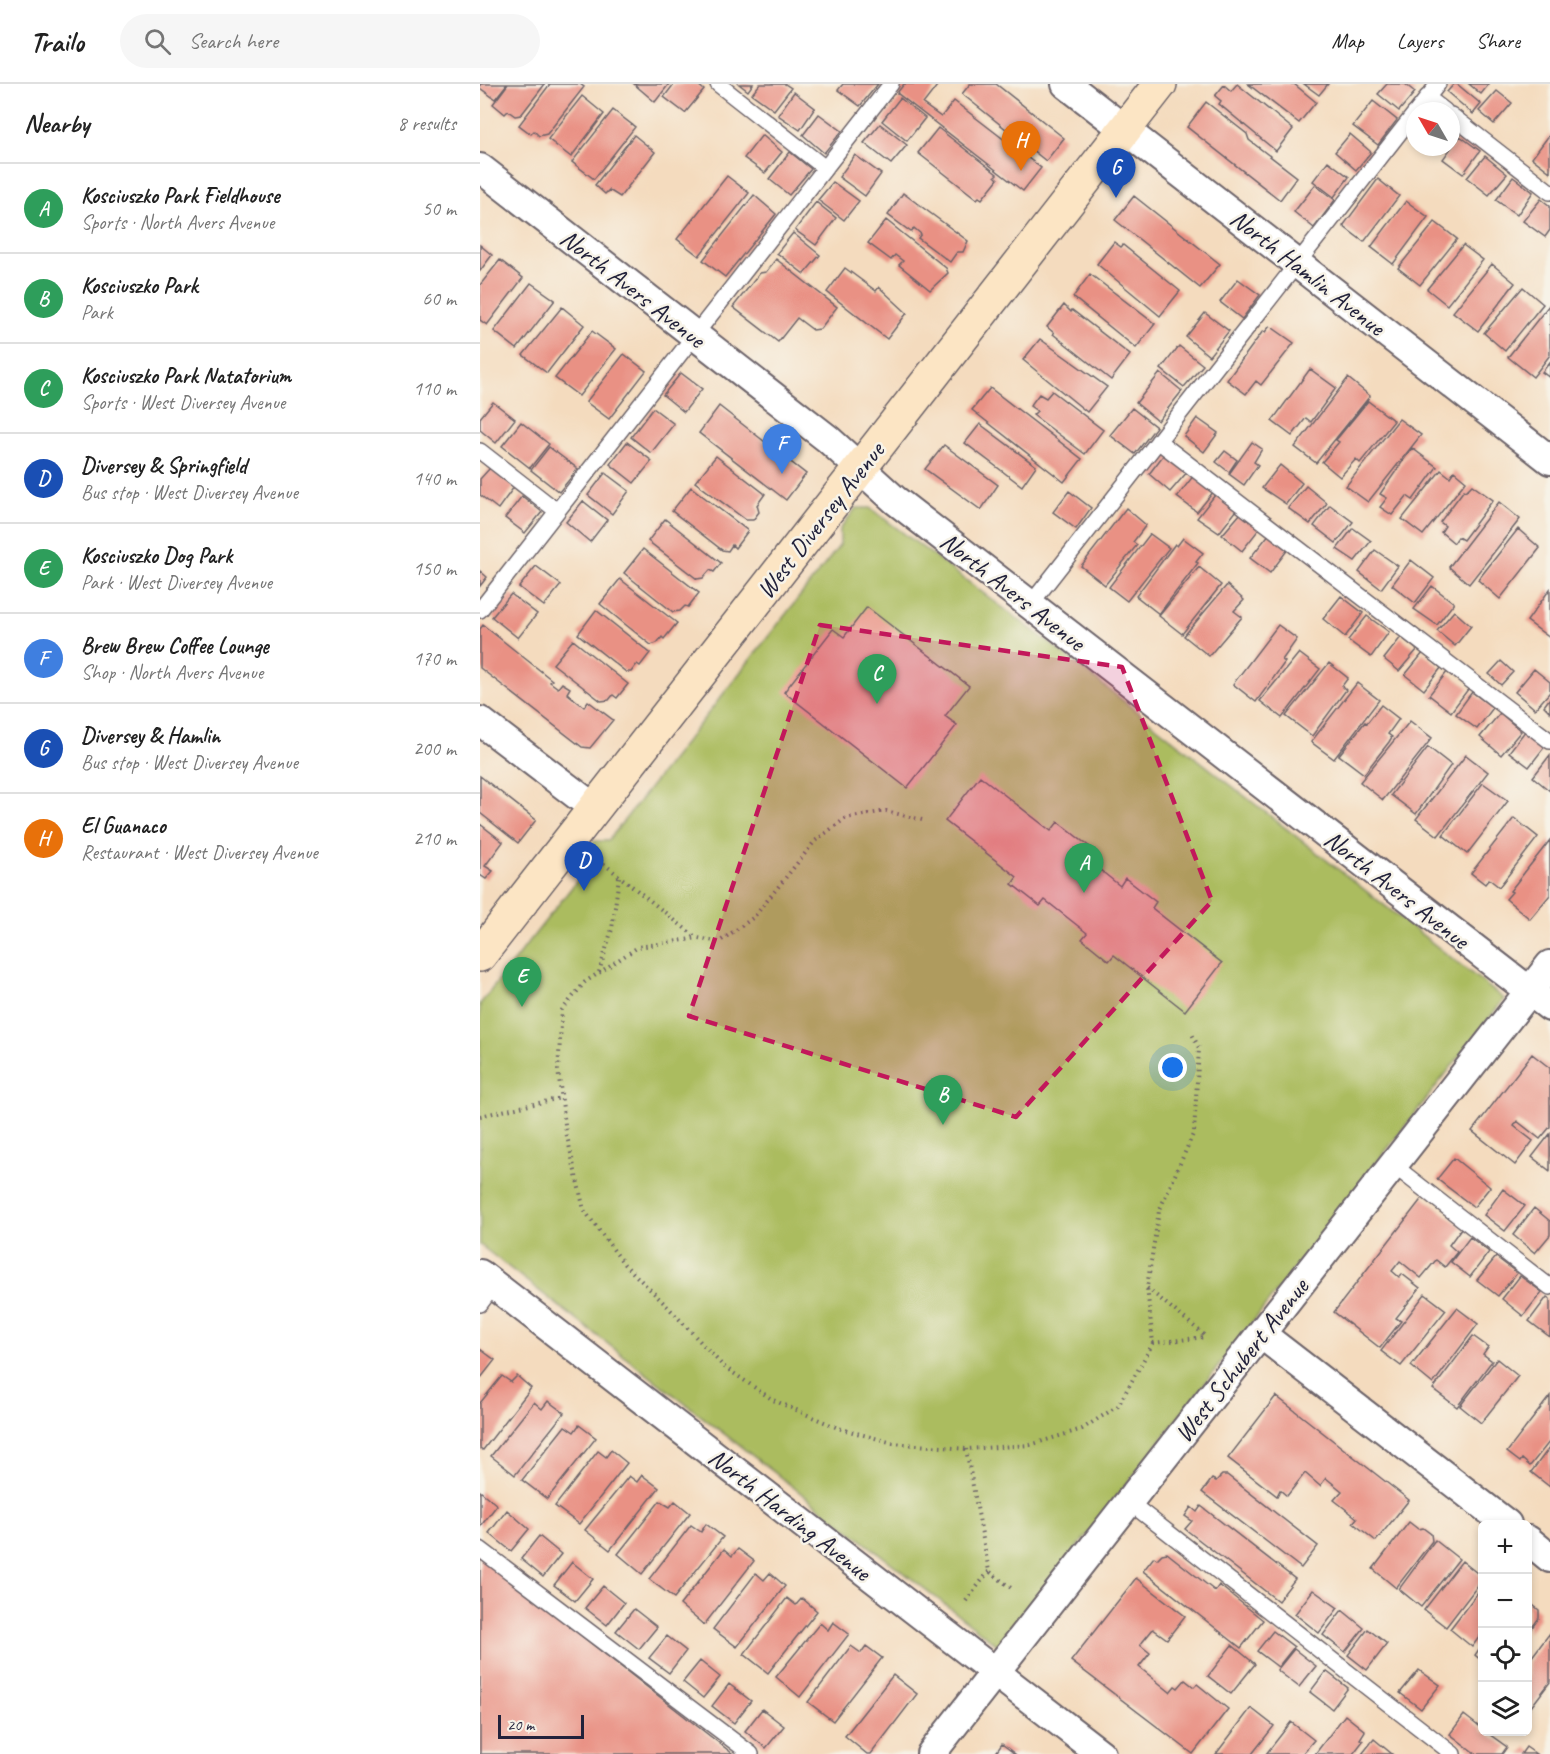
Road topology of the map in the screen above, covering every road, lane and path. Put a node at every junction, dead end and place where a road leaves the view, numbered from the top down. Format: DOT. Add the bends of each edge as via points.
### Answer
graph roads {
  1 [pos="718,84"];
  2 [pos="891,84"];
  3 [pos="1066,84"];
  4 [pos="1160,84"];
  5 [pos="1438,84"];
  6 [pos="1427,97"];
  7 [pos="1423,102"];
  8 [pos="1433,102"];
  9 [pos="1460,122"];
  10 [pos="1406,125"];
  11 [pos="1125,130"];
  12 [pos="480,168"];
  13 [pos="825,168"];
  14 [pos="1550,192"];
  15 [pos="1297,263"];
  16 [pos="694,336"];
  17 [pos="1158,441"];
  18 [pos="480,451"];
  19 [pos="1550,460"];
  20 [pos="861,467"];
  21 [pos="557,511"];
  22 [pos="1030,605"];
  23 [pos="480,610"];
  24 [pos="480,721"];
  25 [pos="1550,741"];
  26 [pos="594,808"];
  27 [pos="922,820"];
  28 [pos="599,860"];
  29 [pos="619,876"];
  30 [pos="698,938"];
  31 [pos="480,955"];
  32 [pos="1550,966"];
  33 [pos="599,972"];
  34 [pos="1540,999"];
  35 [pos="1191,1032"];
  36 [pos="561,1098"];
  37 [pos="480,1116"];
  38 [pos="1393,1165"];
  39 [pos="1147,1287"];
  40 [pos="1550,1287"];
  41 [pos="485,1288"];
  42 [pos="1261,1334"];
  43 [pos="1153,1343"];
  44 [pos="966,1449"];
  45 [pos="1129,1502"];
  46 [pos="1502,1520"];
  47 [pos="1532,1544"];
  48 [pos="480,1549"];
  49 [pos="1550,1558"];
  50 [pos="989,1571"];
  51 [pos="1011,1588"];
  52 [pos="966,1601"];
  53 [pos="995,1672"];
  54 [pos="751,1754"];
  55 [pos="931,1754"];
  56 [pos="1101,1754"];
  57 [pos="1453,1754"];
  1 -- 13 [label="lane"];
  2 -- 13 [label="lane"];
  3 -- 11 [label="street, North Hamlin Avenue"];
  4 -- 11 [label="main road, West Diversey Avenue"];
  5 -- 6 [label="lane"];
  6 -- 7 [label="lane"];
  6 -- 8 [label="lane"];
  9 -- 14 [label="lane"];
  10 -- 15 [label="lane"];
  11 -- 15 [label="street, North Hamlin Avenue"];
  11 -- 20 [label="main road, West Diversey Avenue"];
  12 -- 16 [label="street, North Avers Avenue"];
  13 -- 16 [label="lane"];
  15 -- 17 [label="lane"];
  15 -- 19 [label="street, North Hamlin Avenue"];
  16 -- 20 [label="street, North Avers Avenue"];
  16 -- 21 [label="lane"];
  17 -- 22 [label="lane"];
  17 -- 25 [label="lane"];
  18 -- 21 [label="lane"];
  20 -- 22 [label="street, North Avers Avenue" via="895,500"];
  20 -- 26 [label="main road, West Diversey Avenue"];
  21 -- 23 [label="lane"];
  22 -- 34 [label="street, North Avers Avenue"];
  24 -- 26 [label="street"];
  26 -- 31 [label="main road, West Diversey Avenue"];
  27 -- 30 [label="path" via="886,811 846,818 815,842 754,917 719,942"];
  28 -- 29 [label="path"];
  29 -- 30 [label="path"];
  29 -- 33 [label="path" via="612,929"];
  30 -- 33 [label="path" via="638,947"];
  32 -- 34 [label="street, West Schubert Avenue"];
  33 -- 36 [label="path" via="585,982 562,1010 558,1070"];
  34 -- 38 [label="street, West Schubert Avenue"];
  35 -- 39 [label="path" via="1199,1048 1194,1132 1159,1211"];
  36 -- 37 [label="path"];
  36 -- 44 [label="path" via="584,1210 624,1264 723,1366 773,1400 838,1428 893,1443"];
  38 -- 40 [label="lane"];
  38 -- 42 [label="street, West Schubert Avenue"];
  39 -- 43 [label="path"];
  39 -- 43 [label="path" via="1207,1337"];
  41 -- 53 [label="street, North Harding Avenue"];
  42 -- 45 [label="street, West Schubert Avenue"];
  42 -- 46 [label="street"];
  43 -- 44 [label="path" via="1118,1406 1083,1429 1030,1445"];
  44 -- 50 [label="path"];
  45 -- 53 [label="street, West Schubert Avenue"];
  45 -- 57 [label="lane"];
  47 -- 49 [label="street"];
  48 -- 54 [label="lane"];
  50 -- 51 [label="path"];
  50 -- 52 [label="path"];
  53 -- 55 [label="street, West Schubert Avenue"];
  53 -- 56 [label="street, North Harding Avenue"];
}
